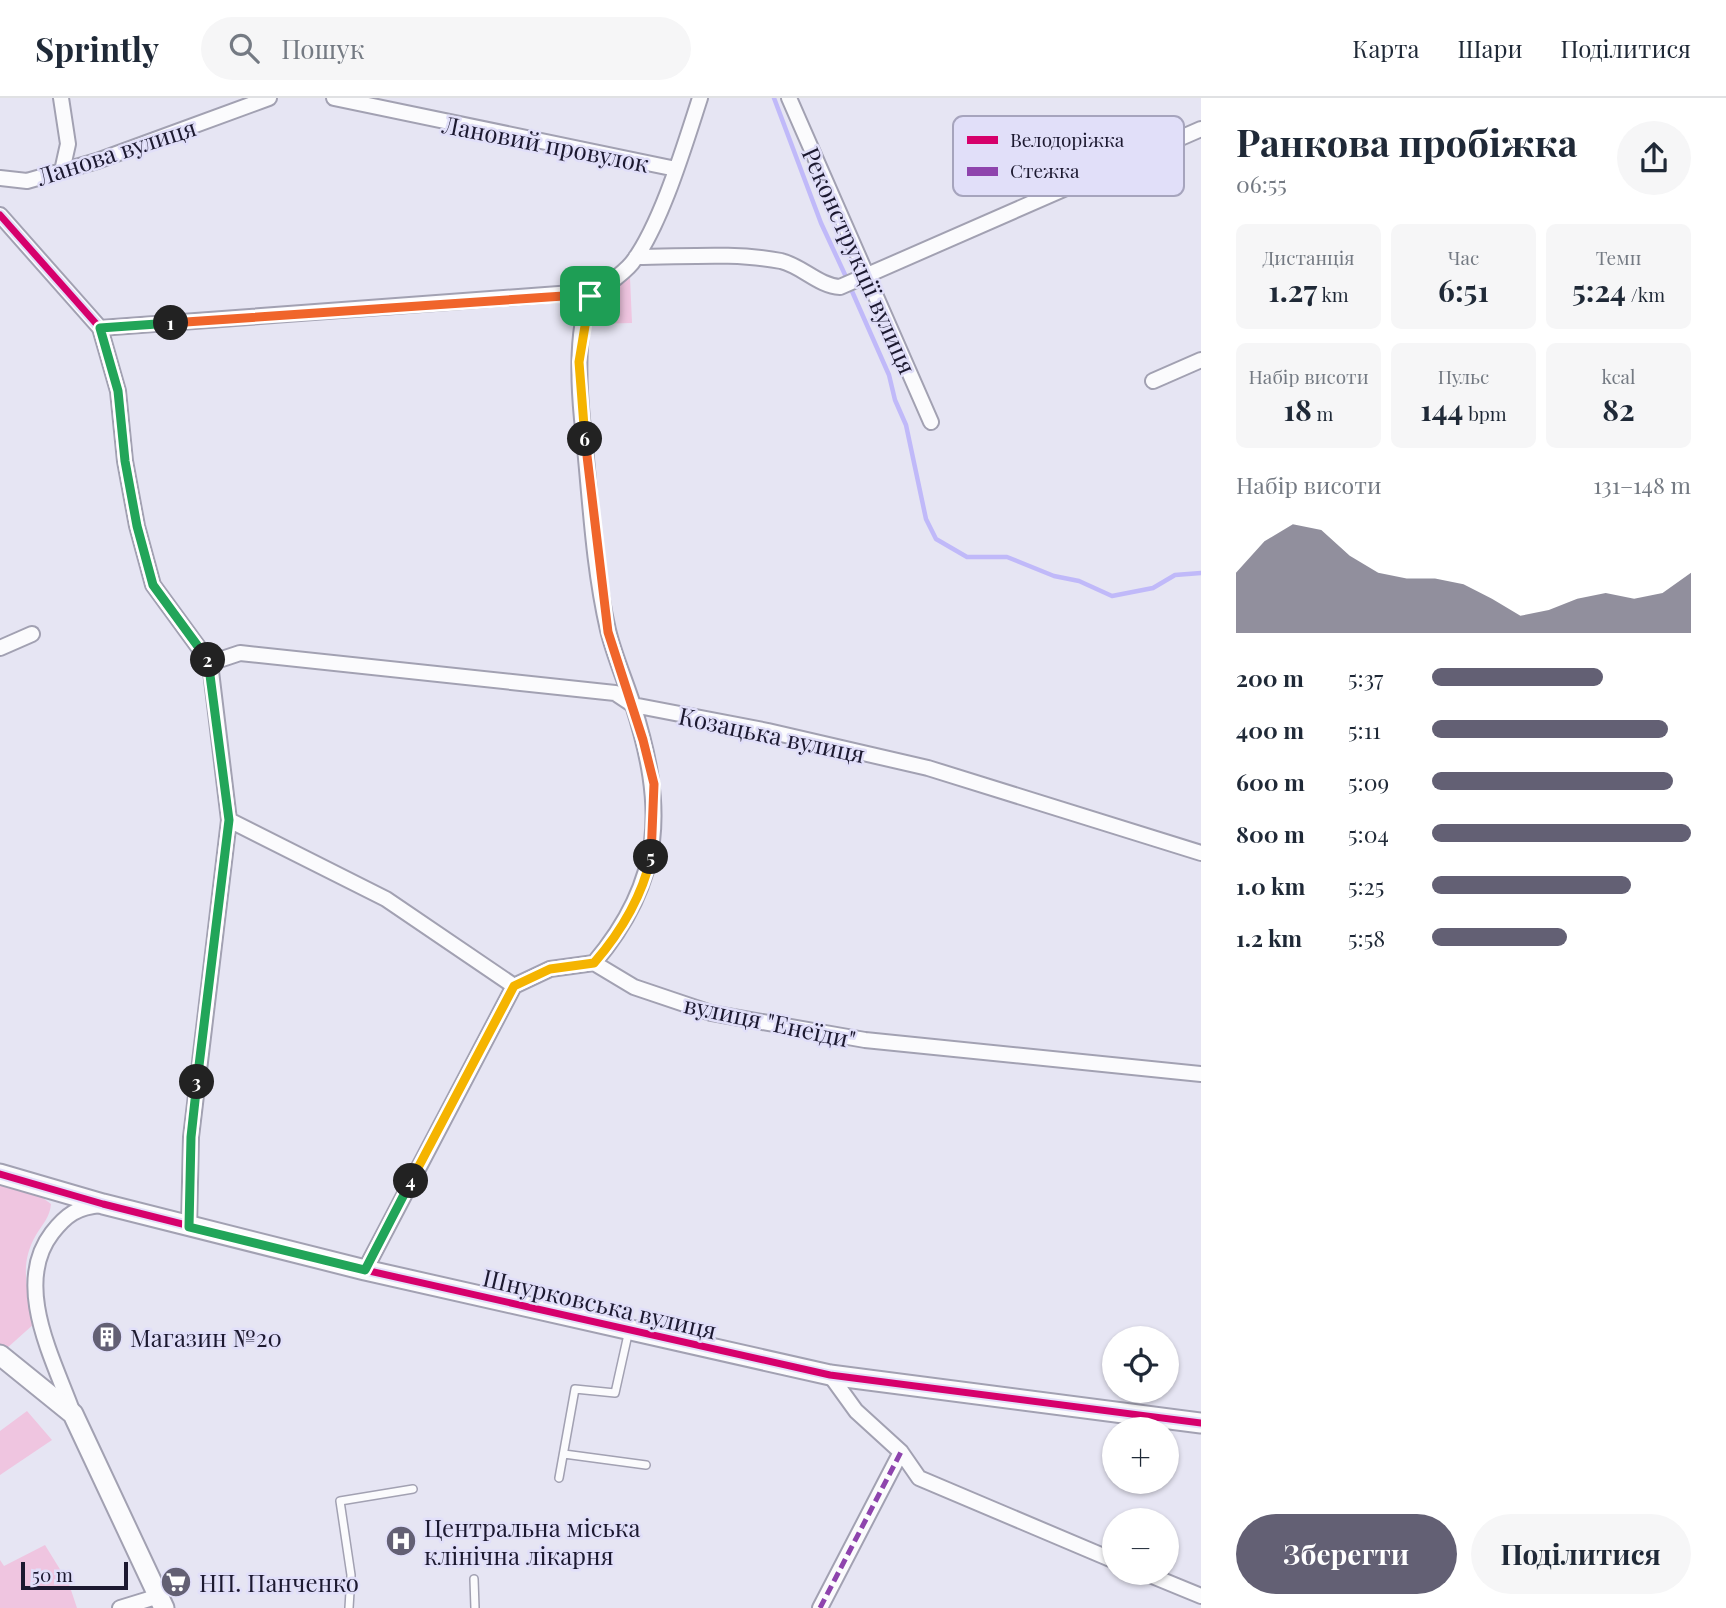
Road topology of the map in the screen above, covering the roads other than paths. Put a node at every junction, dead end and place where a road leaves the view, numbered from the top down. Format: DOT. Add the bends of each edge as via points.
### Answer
graph roads {
  1 [pos="61,98"];
  2 [pos="270,98"];
  3 [pos="334,98"];
  4 [pos="700,98"];
  5 [pos="789,98"];
  6 [pos="1201,129"];
  7 [pos="1184,136"];
  8 [pos="676,169"];
  9 [pos="62,171"];
  10 [pos="0,178"];
  11 [pos="1045,196"];
  12 [pos="0,215"];
  13 [pos="636,257"];
  14 [pos="866,273"];
  15 [pos="593,294"];
  16 [pos="100,328"];
  17 [pos="1201,360"];
  18 [pos="1153,381"];
  19 [pos="931,422"];
  20 [pos="32,634"];
  21 [pos="0,648"];
  22 [pos="210,663"];
  23 [pos="633,705"];
  24 [pos="229,820"];
  25 [pos="1201,853"];
  26 [pos="594,963"];
  27 [pos="514,986"];
  28 [pos="1201,1074"];
  29 [pos="0,1174"];
  30 [pos="103,1205"];
  31 [pos="189,1227"];
  32 [pos="365,1270"];
  33 [pos="629,1329"];
  34 [pos="0,1355"];
  35 [pos="830,1375"];
  36 [pos="73,1414"];
  37 [pos="1201,1423"];
  38 [pos="901,1452"];
  39 [pos="564,1454"];
  40 [pos="646,1465"];
  41 [pos="559,1478"];
  42 [pos="413,1489"];
  43 [pos="1102,1555"];
  44 [pos="474,1579"];
  45 [pos="1174,1585"];
  46 [pos="1201,1596"];
  47 [pos="162,1602"];
  48 [pos="120,1608"];
  49 [pos="349,1608"];
  50 [pos="475,1608"];
  51 [pos="821,1608"];
  1 -- 9 [label="street" via="68,144"];
  2 -- 9 [label="street, Ланова вулиця"];
  3 -- 8 [label="street, Лановий провулок"];
  4 -- 8 [label="street"];
  5 -- 14 [label="street, Реконструкції вулиця"];
  6 -- 7 [label="street"];
  8 -- 13 [label="street"];
  9 -- 10 [label="street, Ланова вулиця" via="27,181"];
  11 -- 14 [label="street"];
  12 -- 16 [label="street"];
  13 -- 14 [label="street" via="782,261 840,287"];
  13 -- 15 [label="street"];
  14 -- 19 [label="street, Реконструкції вулиця"];
  15 -- 16 [label="street"];
  15 -- 23 [label="street" via="581,341 582,411 601,593 608,632"];
  16 -- 22 [label="street" via="118,391 127,474 153,585"];
  17 -- 18 [label="street"];
  20 -- 21 [label="street"];
  22 -- 23 [label="street, Козацька вулиця" via="240,653 615,693"];
  22 -- 24 [label="street"];
  23 -- 25 [label="street, Козацька вулиця" via="928,768"];
  23 -- 26 [label="street" via="654,784 650,860 622,925"];
  24 -- 27 [label="street" via="386,899"];
  24 -- 31 [label="street" via="191,1137"];
  26 -- 27 [label="street" via="550,969"];
  26 -- 28 [label="street, вулиця \"Енеїди\"" via="634,987 737,1018 865,1040"];
  27 -- 32 [label="street"];
  29 -- 30 [label="street, Шнурковська вулиця"];
  30 -- 31 [label="street, Шнурковська вулиця"];
  30 -- 36 [label="street" via="79,1208 62,1220 45,1242 36,1269 34,1296"];
  31 -- 32 [label="street, Шнурковська вулиця"];
  32 -- 33 [label="street, Шнурковська вулиця"];
  33 -- 35 [label="street, Шнурковська вулиця"];
  33 -- 39 [label="lane" via="615,1393 575,1389"];
  34 -- 36 [label="street"];
  35 -- 37 [label="street, Шнурковська вулиця"];
  35 -- 38 [label="street" via="856,1411"];
  36 -- 47 [label="street"];
  38 -- 43 [label="street" via="919,1478"];
  38 -- 51 [label="street"];
  39 -- 40 [label="lane"];
  39 -- 41 [label="lane"];
  42 -- 49 [label="lane" via="340,1500 351,1575"];
  44 -- 50 [label="lane"];
  45 -- 46 [label="street"];
  47 -- 48 [label="street"];
}
